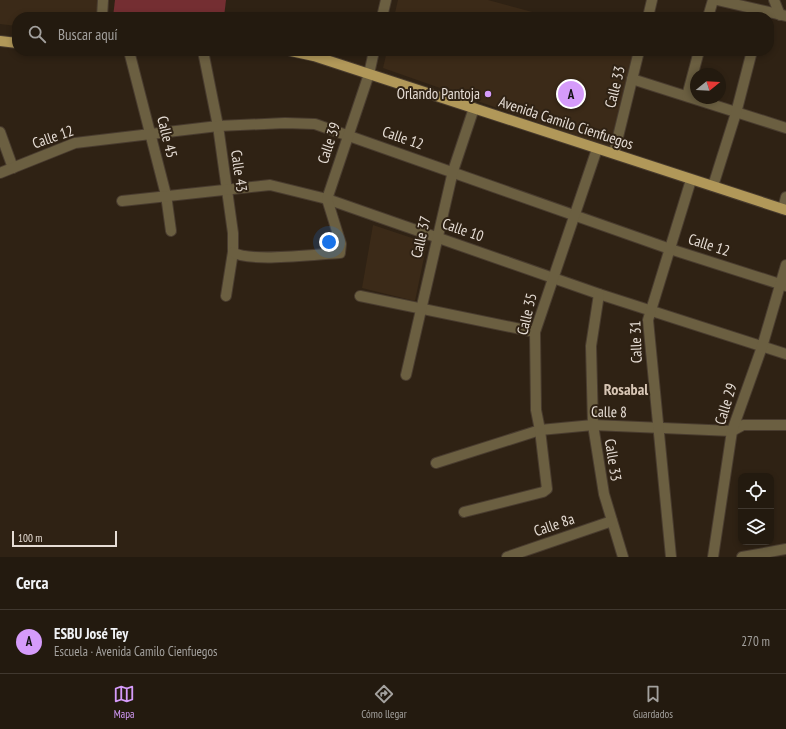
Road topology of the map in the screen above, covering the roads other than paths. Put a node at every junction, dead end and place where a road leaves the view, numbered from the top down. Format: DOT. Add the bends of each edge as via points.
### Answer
graph roads {
  1 [pos="103,0"];
  2 [pos="386,0"];
  3 [pos="652,0"];
  4 [pos="713,0"];
  5 [pos="717,0"];
  6 [pos="774,0"];
  7 [pos="102,12"];
  8 [pos="383,12"];
  9 [pos="649,12"];
  10 [pos="709,12"];
  11 [pos="756,12"];
  12 [pos="783,16"];
  13 [pos="0,41"];
  14 [pos="12,42"];
  15 [pos="130,56"];
  16 [pos="204,56"];
  17 [pos="314,56"];
  18 [pos="373,56"];
  19 [pos="638,56"];
  20 [pos="698,56"];
  21 [pos="751,56"];
  22 [pos="368,74"];
  23 [pos="632,79"];
  24 [pos="687,96"];
  25 [pos="474,108"];
  26 [pos="736,113"];
  27 [pos="218,126"];
  28 [pos="786,128"];
  29 [pos="0,132"];
  30 [pos="151,134"];
  31 [pos="347,135"];
  32 [pos="597,149"];
  33 [pos="614,153"];
  34 [pos="13,168"];
  35 [pos="453,171"];
  36 [pos="0,173"];
  37 [pos="691,180"];
  38 [pos="713,186"];
  39 [pos="226,189"];
  40 [pos="166,194"];
  41 [pos="786,197"];
  42 [pos="328,199"];
  43 [pos="122,201"];
  44 [pos="784,210"];
  45 [pos="574,214"];
  46 [pos="171,231"];
  47 [pos="436,236"];
  48 [pos="670,249"];
  49 [pos="233,252"];
  50 [pos="786,265"];
  51 [pos="553,277"];
  52 [pos="783,285"];
  53 [pos="599,294"];
  54 [pos="226,296"];
  55 [pos="360,296"];
  56 [pos="420,310"];
  57 [pos="651,310"];
  58 [pos="535,332"];
  59 [pos="762,347"];
  60 [pos="786,354"];
  61 [pos="406,375"];
  62 [pos="593,425"];
  63 [pos="786,425"];
  64 [pos="658,428"];
  65 [pos="540,430"];
  66 [pos="732,431"];
  67 [pos="436,463"];
  68 [pos="464,512"];
  69 [pos="612,520"];
  70 [pos="786,549"];
  71 [pos="507,557"];
  72 [pos="623,557"];
  73 [pos="671,557"];
  74 [pos="713,557"];
  75 [pos="742,557"];
  1 -- 7 [label="street"];
  2 -- 8 [label="street"];
  3 -- 9 [label="street"];
  4 -- 10 [label="street"];
  5 -- 11 [label="street"];
  6 -- 12 [label="street"];
  13 -- 14 [label="main road"];
  15 -- 30 [label="street, Calle 45"];
  16 -- 27 [label="street, Calle 43"];
  17 -- 22 [label="main road, Avenida Camilo Cienfuegos"];
  18 -- 22 [label="street, Calle 39"];
  19 -- 23 [label="street, Calle 33"];
  20 -- 24 [label="street"];
  21 -- 26 [label="street"];
  22 -- 25 [label="main road, Avenida Camilo Cienfuegos"];
  22 -- 31 [label="street, Calle 39"];
  23 -- 24 [label="street"];
  23 -- 33 [label="street, Calle 33"];
  24 -- 26 [label="street"];
  25 -- 32 [label="main road, Avenida Camilo Cienfuegos"];
  25 -- 35 [label="street, Calle 37"];
  26 -- 28 [label="street"];
  26 -- 38 [label="street"];
  27 -- 30 [label="street, Calle 12"];
  27 -- 31 [label="street, Calle 12" via="315,124"];
  27 -- 39 [label="street, Calle 43"];
  29 -- 34 [label="street"];
  30 -- 34 [label="street, Calle 12" via="75,143"];
  30 -- 40 [label="street, Calle 45"];
  31 -- 35 [label="street, Calle 12"];
  31 -- 42 [label="street, Calle 39"];
  32 -- 33 [label="main road, Avenida Camilo Cienfuegos"];
  32 -- 45 [label="street, Calle 35"];
  33 -- 37 [label="main road, Avenida Camilo Cienfuegos"];
  34 -- 36 [label="street, Calle 12"];
  35 -- 45 [label="street, Calle 12"];
  35 -- 47 [label="street, Calle 37"];
  37 -- 38 [label="main road, Avenida Camilo Cienfuegos"];
  37 -- 48 [label="street, Calle 31"];
  38 -- 44 [label="main road, Avenida Camilo Cienfuegos"];
  39 -- 40 [label="street, Calle 10"];
  39 -- 42 [label="street, Calle 10" via="270,185"];
  39 -- 49 [label="street, Calle 43" via="233,233"];
  40 -- 43 [label="street, Calle 10"];
  40 -- 46 [label="street, Calle 45"];
  41 -- 44 [label="street"];
  42 -- 47 [label="street, Calle 10"];
  42 -- 49 [label="street" via="341,244 340,252 260,257 237,256"];
  45 -- 48 [label="street, Calle 12"];
  45 -- 51 [label="street, Calle 35"];
  47 -- 51 [label="street, Calle 10"];
  47 -- 56 [label="street, Calle 37"];
  48 -- 52 [label="street, Calle 12"];
  48 -- 57 [label="street, Calle 31"];
  49 -- 54 [label="street, Calle 43"];
  50 -- 52 [label="street, Calle 29"];
  51 -- 53 [label="street, Calle 10"];
  51 -- 58 [label="street, Calle 35"];
  52 -- 59 [label="street, Calle 29"];
  53 -- 57 [label="street, Calle 10"];
  53 -- 62 [label="street, Calle 33" via="591,346"];
  55 -- 56 [label="street"];
  56 -- 58 [label="street"];
  56 -- 61 [label="street, Calle 37"];
  57 -- 59 [label="street, Calle 10"];
  57 -- 64 [label="street, Calle 31" via="648,320"];
  58 -- 65 [label="street, Calle 35" via="536,410"];
  59 -- 60 [label="street, Calle 10"];
  59 -- 66 [label="street, Calle 29"];
  62 -- 64 [label="street, Calle 8"];
  62 -- 65 [label="street, Calle 8"];
  62 -- 69 [label="street, Calle 33" via="604,494"];
  63 -- 66 [label="street, Calle 8" via="743,425"];
  64 -- 66 [label="street, Calle 8"];
  64 -- 73 [label="street, Calle 31"];
  65 -- 67 [label="street, Calle 8"];
  65 -- 68 [label="street, Calle 35" via="547,489"];
  66 -- 74 [label="street, Calle 29"];
  69 -- 71 [label="street, Calle 8a"];
  69 -- 72 [label="street, Calle 33"];
  70 -- 75 [label="street"];
}
